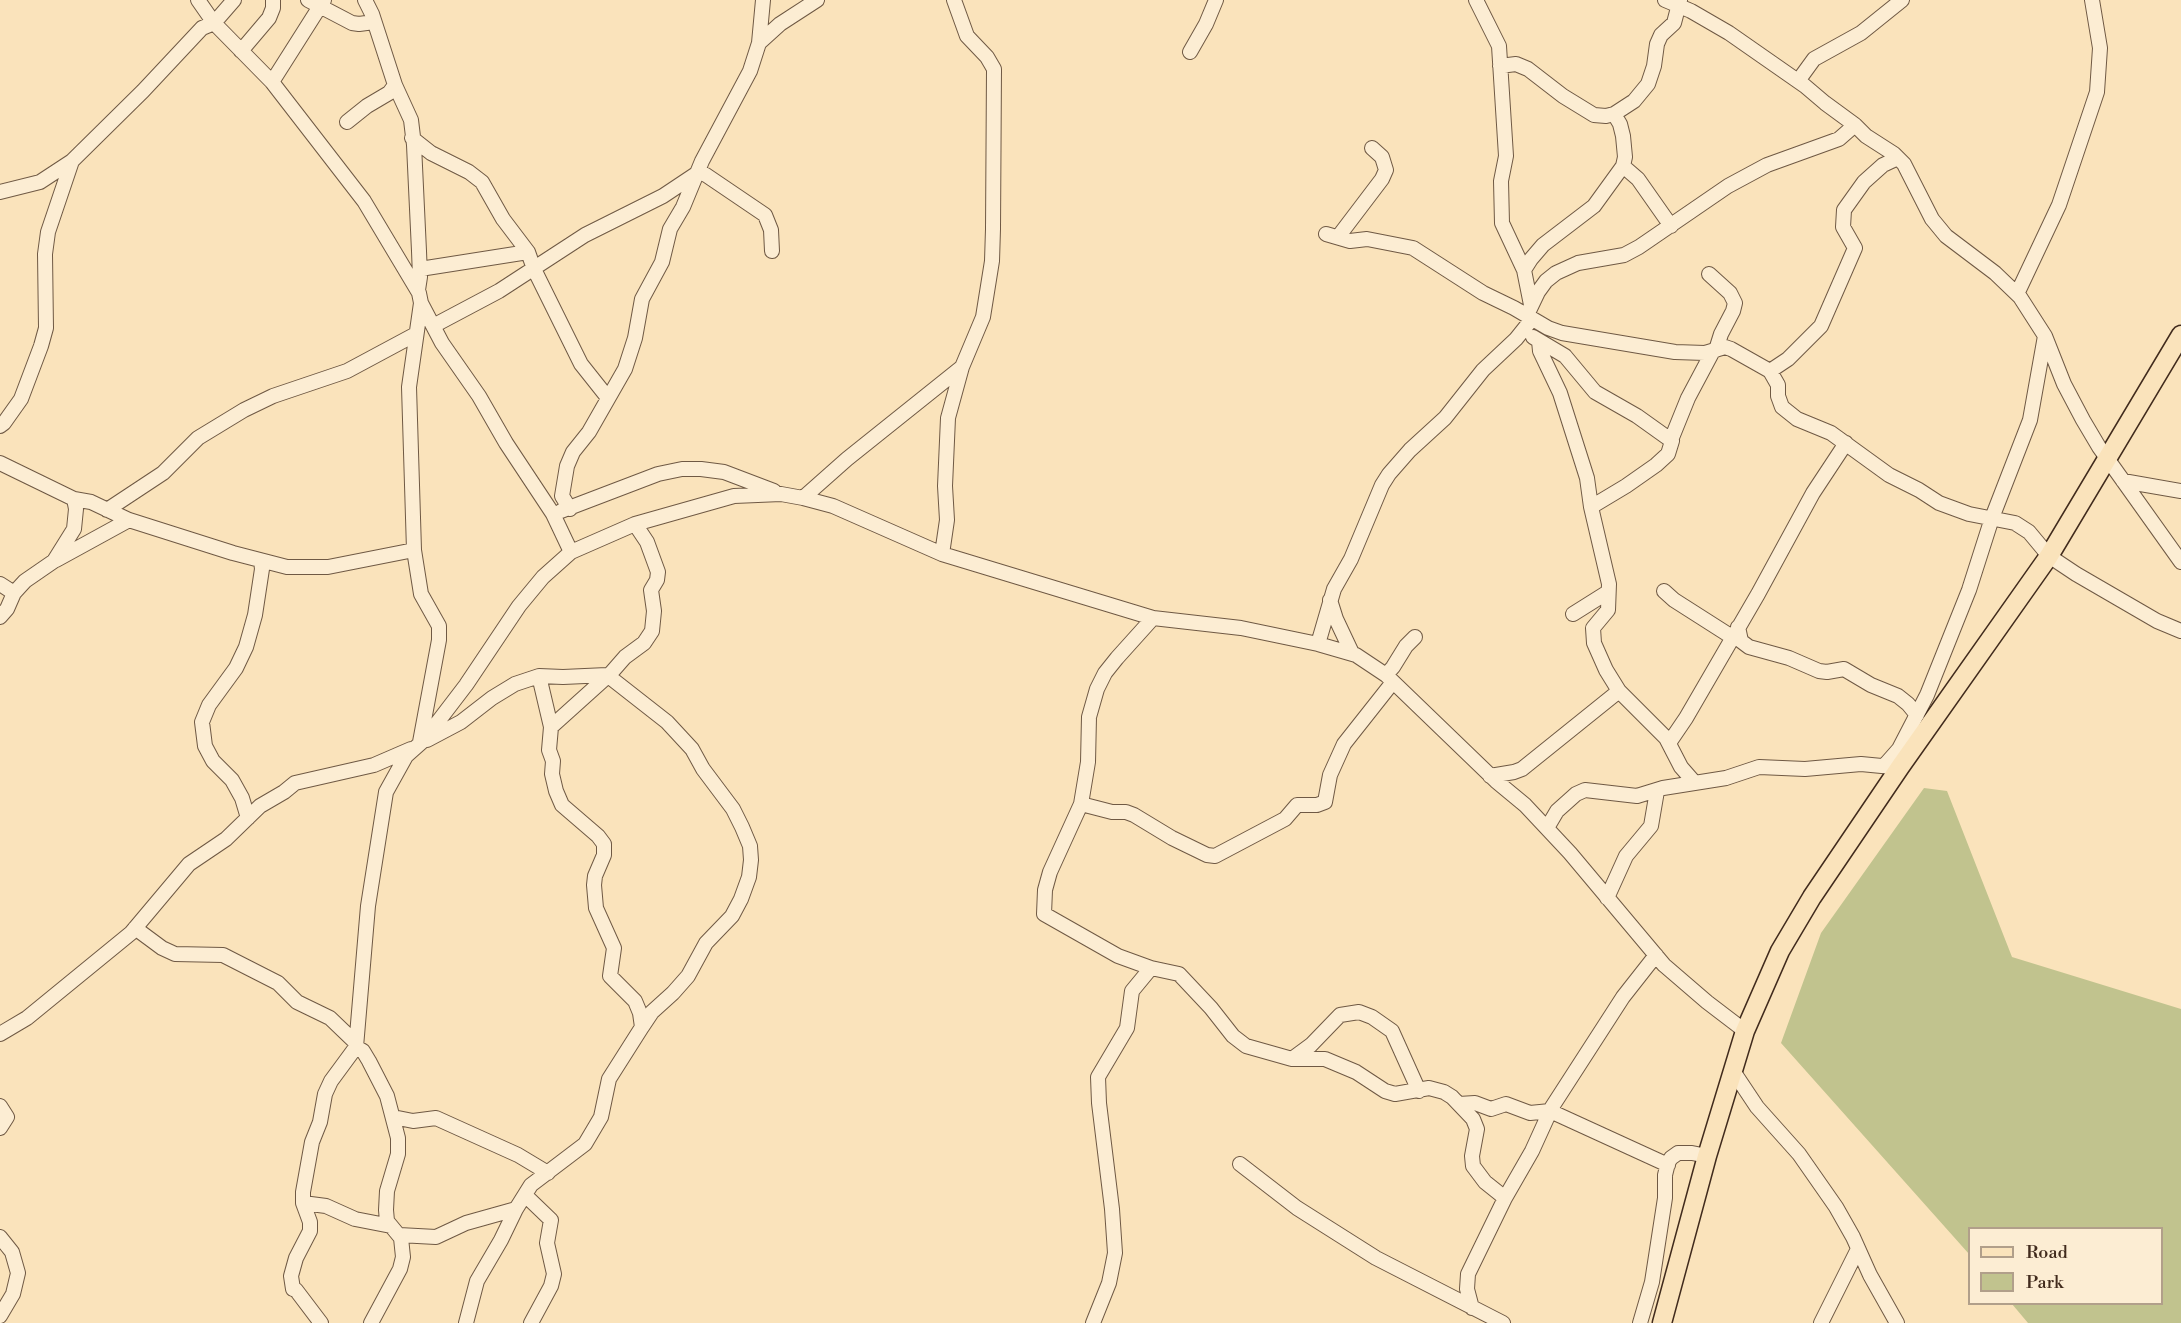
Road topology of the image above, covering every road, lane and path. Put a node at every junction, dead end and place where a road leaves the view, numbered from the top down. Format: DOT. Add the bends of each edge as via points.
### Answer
graph roads {
  1 [pos="198,0"];
  2 [pos="234,0"];
  3 [pos="273,0"];
  4 [pos="365,0"];
  5 [pos="763,0"];
  6 [pos="817,0"];
  7 [pos="954,0"];
  8 [pos="1216,0"];
  9 [pos="1476,0"];
  10 [pos="1902,0"];
  11 [pos="2092,0"];
  12 [pos="317,2"];
  13 [pos="1674,2"];
  14 [pos="374,22"];
  15 [pos="214,23"];
  16 [pos="759,43"];
  17 [pos="241,51"];
  18 [pos="1190,52"];
  19 [pos="1500,66"];
  20 [pos="1798,81"];
  21 [pos="272,82"];
  22 [pos="395,85"];
  23 [pos="1614,114"];
  24 [pos="347,122"];
  25 [pos="1855,125"];
  26 [pos="412,138"];
  27 [pos="1372,148"];
  28 [pos="1898,158"];
  29 [pos="72,160"];
  30 [pos="1623,166"];
  31 [pos="699,172"];
  32 [pos="0,192"];
  33 [pos="1671,226"];
  34 [pos="772,251"];
  35 [pos="528,252"];
  36 [pos="534,269"];
  37 [pos="420,270"];
  38 [pos="1524,270"];
  39 [pos="1709,274"];
  40 [pos="2017,294"];
  41 [pos="420,296"];
  42 [pos="1529,316"];
  43 [pos="433,326"];
  44 [pos="416,334"];
  45 [pos="2181,334"];
  46 [pos="2045,336"];
  47 [pos="1539,341"];
  48 [pos="1714,350"];
  49 [pos="962,367"];
  50 [pos="1770,371"];
  51 [pos="608,398"];
  52 [pos="0,426"];
  53 [pos="1671,440"];
  54 [pos="1846,443"];
  55 [pos="2108,458"];
  56 [pos="0,463"];
  57 [pos="2123,481"];
  58 [pos="2181,491"];
  59 [pos="781,494"];
  60 [pos="803,498"];
  61 [pos="74,499"];
  62 [pos="1591,507"];
  63 [pos="570,509"];
  64 [pos="107,510"];
  65 [pos="553,513"];
  66 [pos="1992,518"];
  67 [pos="129,520"];
  68 [pos="635,524"];
  69 [pos="414,550"];
  70 [pos="571,552"];
  71 [pos="942,554"];
  72 [pos="2049,556"];
  73 [pos="54,561"];
  74 [pos="261,561"];
  75 [pos="2181,562"];
  76 [pos="0,584"];
  77 [pos="1608,591"];
  78 [pos="1664,591"];
  79 [pos="14,593"];
  80 [pos="1330,600"];
  81 [pos="1573,614"];
  82 [pos="0,617"];
  83 [pos="1153,618"];
  84 [pos="2181,631"];
  85 [pos="1735,632"];
  86 [pos="1415,637"];
  87 [pos="1318,644"];
  88 [pos="1352,653"];
  89 [pos="607,675"];
  90 [pos="538,676"];
  91 [pos="1389,679"];
  92 [pos="1619,691"];
  93 [pos="1917,715"];
  94 [pos="551,727"];
  95 [pos="1669,743"];
  96 [pos="420,744"];
  97 [pos="1892,766"];
  98 [pos="1490,776"];
  99 [pos="1695,783"];
  100 [pos="1658,791"];
  101 [pos="1081,804"];
  102 [pos="248,818"];
  103 [pos="1547,828"];
  104 [pos="1607,898"];
  105 [pos="135,928"];
  106 [pos="1656,955"];
  107 [pos="1151,968"];
  108 [pos="642,1027"];
  109 [pos="1745,1030"];
  110 [pos="0,1034"];
  111 [pos="356,1047"];
  112 [pos="1292,1059"];
  113 [pos="1733,1071"];
  114 [pos="1419,1091"];
  115 [pos="1459,1104"];
  116 [pos="0,1106"];
  117 [pos="1550,1111"];
  118 [pos="393,1117"];
  119 [pos="0,1128"];
  120 [pos="1707,1156"];
  121 [pos="1240,1164"];
  122 [pos="1668,1166"];
  123 [pos="548,1173"];
  124 [pos="525,1195"];
  125 [pos="1505,1198"];
  126 [pos="303,1203"];
  127 [pos="516,1209"];
  128 [pos="395,1231"];
  129 [pos="0,1237"];
  130 [pos="1858,1249"];
  131 [pos="1472,1308"];
  132 [pos="0,1316"];
  133 [pos="321,1323"];
  134 [pos="371,1323"];
  135 [pos="466,1323"];
  136 [pos="531,1323"];
  137 [pos="1093,1323"];
  138 [pos="1503,1323"];
  139 [pos="1640,1323"];
  140 [pos="1662,1323"];
  141 [pos="1821,1323"];
  142 [pos="1897,1323"];
  1 -- 15 [label="street"];
  2 -- 15 [label="street"];
  3 -- 17 [label="street" via="269,18"];
  4 -- 14 [label="street"];
  5 -- 16 [label="street"];
  6 -- 16 [label="street"];
  7 -- 49 [label="street" via="969,40 993,66 994,81 992,261 983,317"];
  8 -- 18 [label="street"];
  9 -- 19 [label="street" via="1495,35"];
  10 -- 20 [label="street" via="1855,37 1814,59"];
  11 -- 40 [label="street" via="2100,48 2097,92 2059,205"];
  12 -- 14 [label="street" via="352,23"];
  12 -- 21 [label="street"];
  13 -- 20 [label="street" via="1729,33"];
  13 -- 23 [label="street" via="1674,23 1657,44 1648,84 1634,101"];
  14 -- 22 [label="street"];
  15 -- 17 [label="street"];
  15 -- 29 [label="street" via="202,28"];
  16 -- 31 [label="street" via="750,71"];
  17 -- 21 [label="street"];
  19 -- 23 [label="street" via="1516,64 1528,69 1594,115"];
  19 -- 38 [label="street" via="1506,156 1501,181 1502,223"];
  20 -- 25 [label="street"];
  21 -- 41 [label="street" via="364,201"];
  22 -- 24 [label="street"];
  22 -- 26 [label="street" via="411,120"];
  23 -- 30 [label="street" via="1623,136"];
  25 -- 28 [label="street"];
  25 -- 33 [label="street" via="1839,139 1767,165 1728,186"];
  26 -- 35 [label="street" via="482,182"];
  26 -- 37 [label="street"];
  27 -- 42 [label="street" via="1382,157 1386,170 1382,179 1332,236 1413,248 1467,284"];
  28 -- 40 [label="street" via="1942,231"];
  28 -- 50 [label="street" via="1864,182 1844,210 1843,227 1855,248 1819,329"];
  29 -- 32 [label="street" via="40,182"];
  29 -- 52 [label="street" via="48,232 46,328 21,399"];
  30 -- 33 [label="street" via="1638,179"];
  30 -- 38 [label="street" via="1594,206 1543,245"];
  31 -- 34 [label="street" via="765,215 771,230"];
  31 -- 36 [label="street" via="663,196 585,235"];
  31 -- 51 [label="street" via="670,229 662,262 642,298 625,369"];
  33 -- 42 [label="street" via="1624,255 1578,263 1556,273 1538,292"];
  35 -- 36 [label="street"];
  35 -- 37 [label="street"];
  36 -- 43 [label="street"];
  36 -- 51 [label="street" via="581,364"];
  37 -- 41 [label="street"];
  38 -- 42 [label="street"];
  39 -- 48 [label="street" via="1735,303"];
  40 -- 46 [label="street"];
  41 -- 43 [label="street"];
  41 -- 44 [label="street"];
  42 -- 47 [label="street" via="1532,336"];
  42 -- 48 [label="street" via="1548,328 1576,337 1675,352"];
  42 -- 80 [label="street" via="1516,339 1389,474"];
  43 -- 65 [label="street"];
  44 -- 64 [label="street" via="347,371 244,410 198,438 163,473"];
  44 -- 69 [label="street" via="409,387"];
  45 -- 55 [label="main road"];
  46 -- 55 [label="street" via="2075,408"];
  46 -- 66 [label="street" via="2030,420"];
  47 -- 53 [label="street" via="1565,356 1595,392"];
  47 -- 62 [label="street" via="1587,478"];
  48 -- 50 [label="street" via="1731,349"];
  48 -- 53 [label="street"];
  49 -- 60 [label="street"];
  49 -- 71 [label="street" via="948,418 947,520"];
  50 -- 54 [label="street" via="1778,384 1779,402 1784,410"];
  51 -- 63 [label="street" via="567,466 562,496"];
  53 -- 62 [label="street" via="1669,452 1656,465"];
  54 -- 66 [label="street" via="1889,475 1939,503"];
  54 -- 85 [label="street" via="1813,493"];
  55 -- 57 [label="street"];
  55 -- 72 [label="main road"];
  56 -- 61 [label="street"];
  57 -- 58 [label="street"];
  57 -- 75 [label="street"];
  59 -- 60 [label="street"];
  59 -- 63 [label="street" via="724,472 682,469 658,474"];
  59 -- 68 [label="street" via="734,496"];
  60 -- 71 [label="street" via="833,506"];
  61 -- 64 [label="street"];
  61 -- 73 [label="street" via="74,530"];
  62 -- 77 [label="street"];
  63 -- 65 [label="street"];
  64 -- 67 [label="street"];
  65 -- 70 [label="street"];
  66 -- 72 [label="street" via="2011,521 2025,529"];
  66 -- 93 [label="street" via="1969,590"];
  67 -- 73 [label="street"];
  67 -- 74 [label="street"];
  68 -- 70 [label="street"];
  68 -- 89 [label="street" via="647,542 658,572 651,590 652,631 649,639"];
  69 -- 74 [label="street" via="328,567 287,567"];
  69 -- 96 [label="street" via="421,594 439,626"];
  70 -- 96 [label="street" via="519,606"];
  71 -- 83 [label="street"];
  72 -- 84 [label="street" via="2103,591"];
  72 -- 97 [label="main road"];
  73 -- 79 [label="street"];
  74 -- 102 [label="street" via="255,615 246,647 202,722 213,761 232,780"];
  76 -- 79 [label="street"];
  77 -- 81 [label="street"];
  77 -- 92 [label="street" via="1608,610 1592,635"];
  78 -- 85 [label="street"];
  79 -- 82 [label="street"];
  80 -- 87 [label="street"];
  80 -- 88 [label="street"];
  83 -- 87 [label="street" via="1241,628"];
  83 -- 101 [label="street" via="1105,673 1097,689 1089,717 1088,762"];
  85 -- 93 [label="street" via="1749,647 1819,671 1844,669 1898,696"];
  85 -- 95 [label="street"];
  86 -- 91 [label="street"];
  87 -- 88 [label="street"];
  88 -- 91 [label="street"];
  89 -- 90 [label="street"];
  89 -- 94 [label="street"];
  89 -- 108 [label="street" via="667,722 692,749 733,809 751,853 748,877 732,916 706,943 687,976"];
  90 -- 94 [label="street"];
  90 -- 96 [label="street" via="515,684 461,722"];
  91 -- 98 [label="street"];
  91 -- 101 [label="street" via="1344,744 1330,775 1325,802 1297,805 1285,819 1215,856 1172,838 1134,815"];
  92 -- 95 [label="street"];
  92 -- 98 [label="street" via="1522,769"];
  93 -- 97 [label="street"];
  94 -- 108 [label="street" via="552,774 562,805 604,844 594,885 596,908 613,943 610,976 635,1001"];
  95 -- 99 [label="street" via="1681,767"];
  96 -- 102 [label="street" via="374,765 295,783"];
  96 -- 111 [label="street" via="406,756 386,792 368,906"];
  97 -- 99 [label="street" via="1766,766"];
  97 -- 109 [label="main road" via="1785,942"];
  98 -- 103 [label="street"];
  99 -- 100 [label="street"];
  100 -- 103 [label="street" via="1627,796 1585,790 1557,811"];
  100 -- 104 [label="street" via="1651,826 1622,863"];
  101 -- 107 [label="street" via="1050,872 1043,912 1118,956"];
  102 -- 105 [label="street" via="189,864"];
  103 -- 104 [label="street"];
  104 -- 106 [label="street"];
  105 -- 110 [label="street" via="47,1003"];
  105 -- 111 [label="street" via="175,954 223,955 249,968 278,984 297,1002 330,1018 355,1041"];
  106 -- 109 [label="street" via="1707,1002"];
  106 -- 117 [label="street" via="1623,997"];
  107 -- 112 [label="street" via="1186,979 1243,1045"];
  107 -- 137 [label="street" via="1132,991 1127,1028 1098,1077 1115,1253 1109,1283"];
  108 -- 123 [label="street" via="609,1079 595,1130 585,1144"];
  109 -- 113 [label="main road"];
  111 -- 118 [label="street" via="363,1051 374,1070"];
  111 -- 126 [label="street" via="325,1094 304,1181"];
  112 -- 114 [label="street" via="1325,1059 1356,1072 1389,1093"];
  112 -- 114 [label="street" via="1335,1018 1359,1012 1392,1031"];
  113 -- 120 [label="main road"];
  113 -- 130 [label="street" via="1823,1188"];
  114 -- 115 [label="street" via="1436,1089"];
  115 -- 117 [label="street" via="1491,1108 1506,1104 1530,1113"];
  115 -- 125 [label="street" via="1477,1129 1473,1166"];
  116 -- 119 [label="street" via="7,1117"];
  117 -- 122 [label="street"];
  117 -- 125 [label="street"];
  118 -- 123 [label="street" via="413,1121 436,1118"];
  118 -- 128 [label="street" via="399,1142 386,1217"];
  120 -- 122 [label="street" via="1678,1153"];
  120 -- 140 [label="main road"];
  121 -- 131 [label="street" via="1290,1203 1376,1258"];
  122 -- 139 [label="street" via="1656,1258"];
  123 -- 124 [label="street" via="531,1185"];
  124 -- 127 [label="street"];
  124 -- 136 [label="street" via="550,1220 547,1243 554,1274"];
  125 -- 131 [label="street" via="1468,1274"];
  126 -- 128 [label="street" via="327,1206"];
  126 -- 133 [label="street" via="310,1231 294,1264 291,1282"];
  127 -- 128 [label="street" via="466,1223 436,1237"];
  127 -- 135 [label="street" via="477,1281"];
  128 -- 134 [label="street" via="403,1251 402,1264"];
  129 -- 132 [label="street" via="12,1252 18,1273 13,1294"];
  130 -- 141 [label="street"];
  130 -- 142 [label="street"];
  131 -- 138 [label="street"];
}
